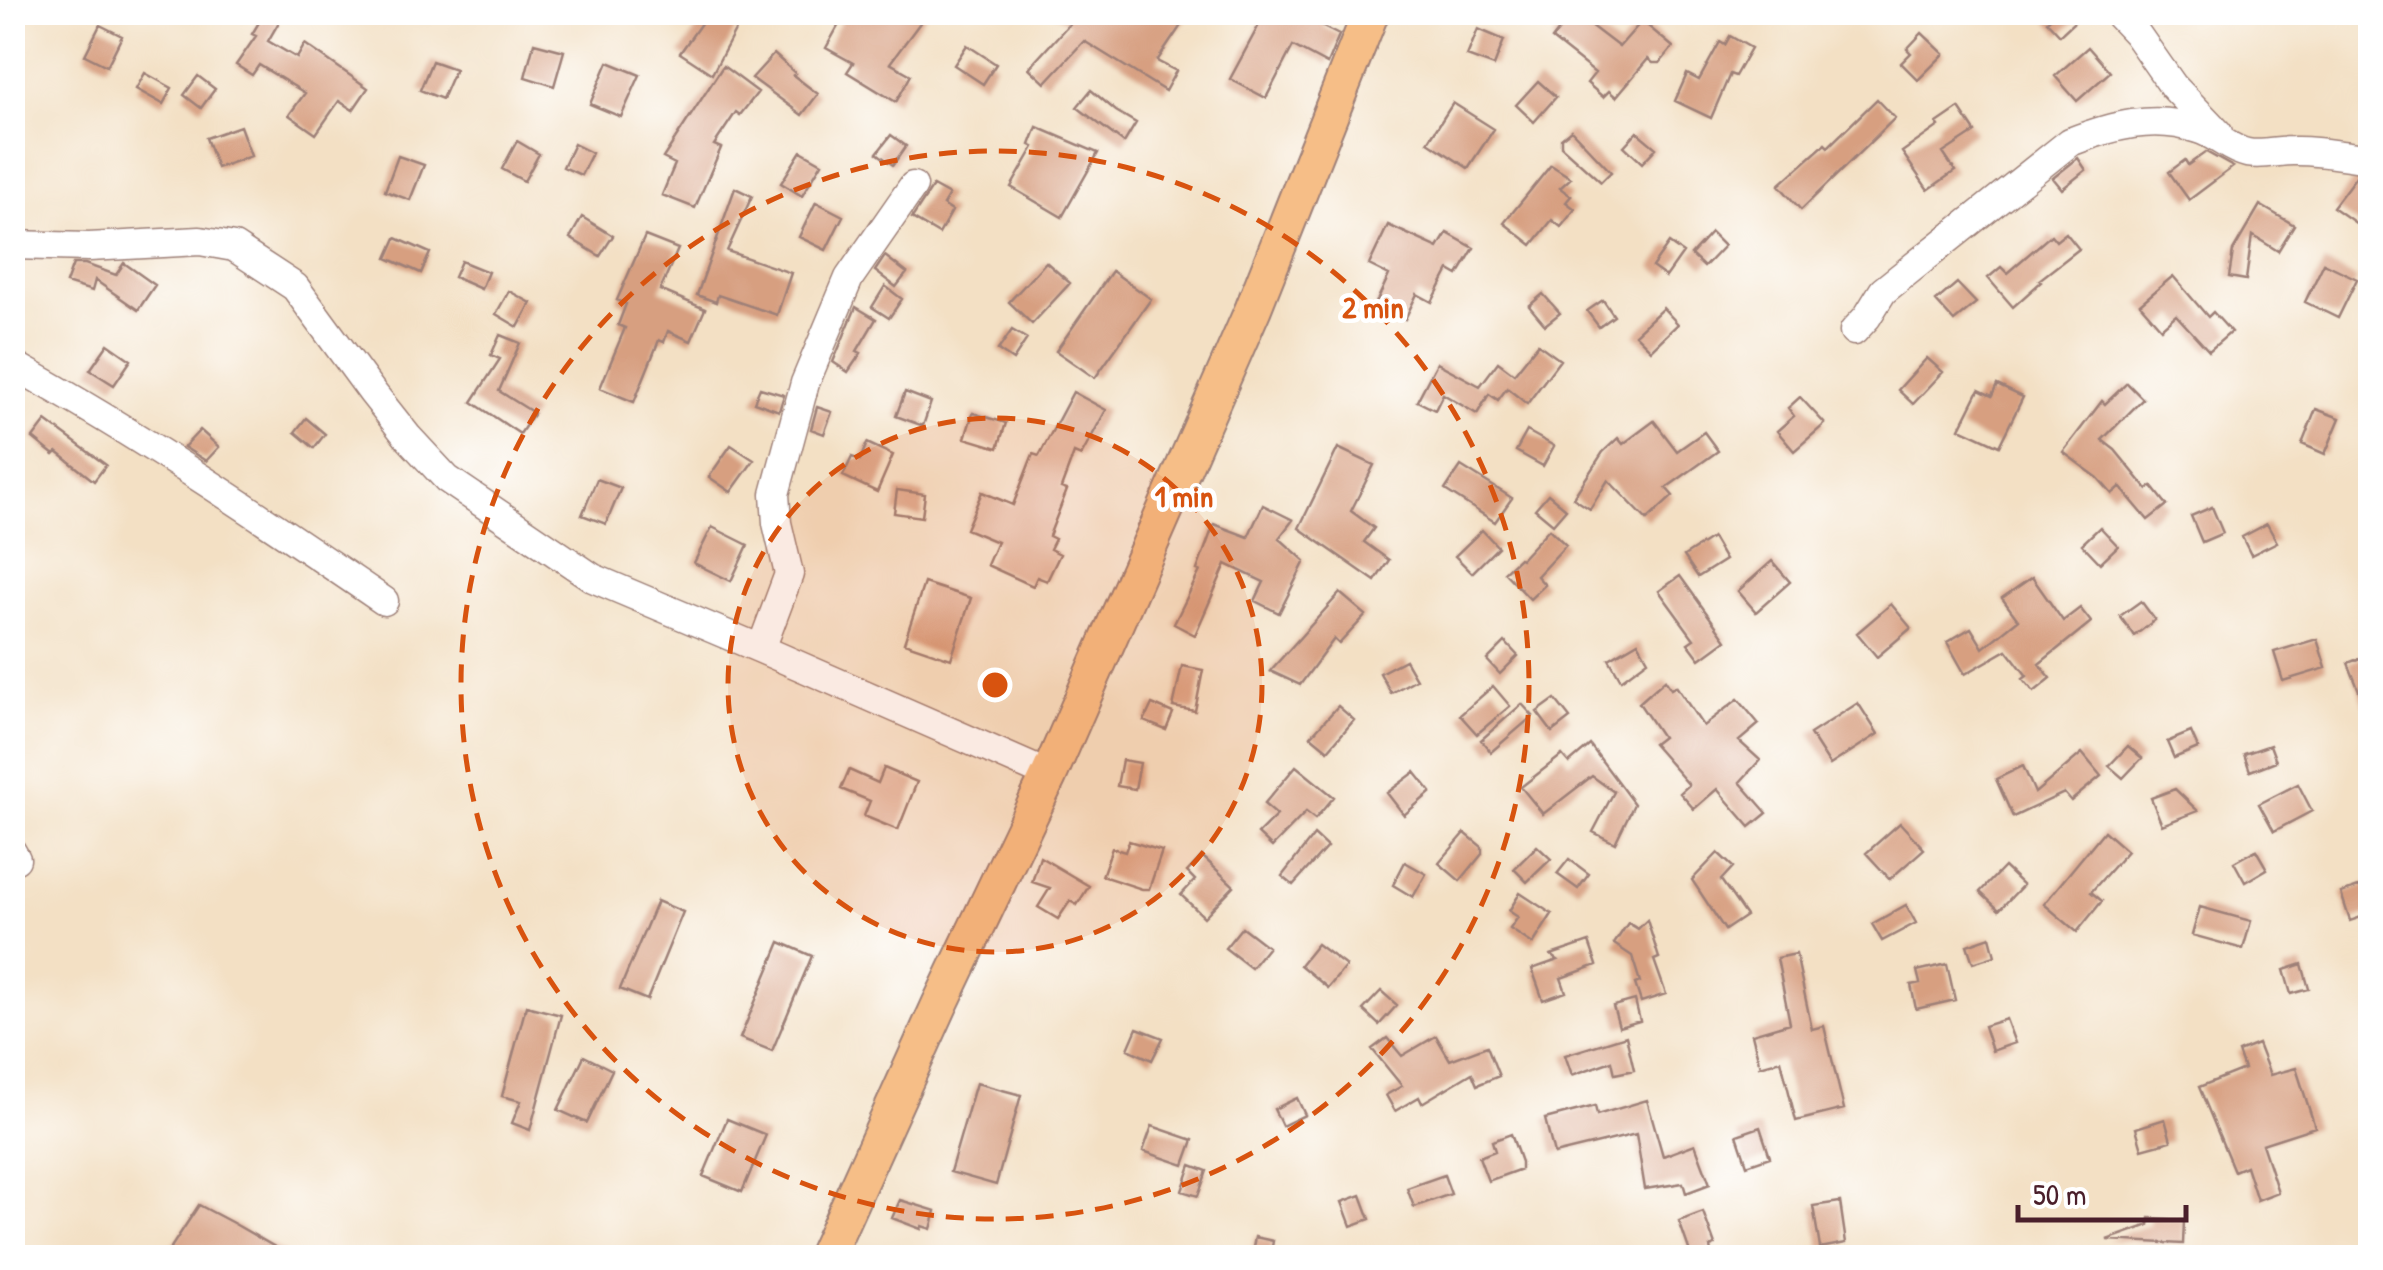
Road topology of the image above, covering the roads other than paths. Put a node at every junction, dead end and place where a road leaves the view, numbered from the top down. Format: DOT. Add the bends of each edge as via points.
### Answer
graph roads {
  1 [pos="1371,12"];
  2 [pos="2116,12"];
  3 [pos="2236,150"];
  4 [pos="2370,159"];
  5 [pos="913,186"];
  6 [pos="12,244"];
  7 [pos="1854,331"];
  8 [pos="12,364"];
  9 [pos="384,601"];
  10 [pos="761,649"];
  11 [pos="1049,775"];
  12 [pos="825,1258"];
  1 -- 11 [label="main road" via="1253,309"];
  2 -- 3 [label="street" via="2173,86"];
  3 -- 4 [label="street"];
  3 -- 7 [label="street" via="2200,129 2159,121 2070,142 1884,292"];
  5 -- 10 [label="street" via="849,278 806,383 775,494 788,574"];
  6 -- 10 [label="street" via="90,248 200,241 234,248 294,287 447,479 593,578"];
  8 -- 9 [label="street" via="186,468"];
  10 -- 11 [label="street"];
  11 -- 12 [label="main road"];
}
